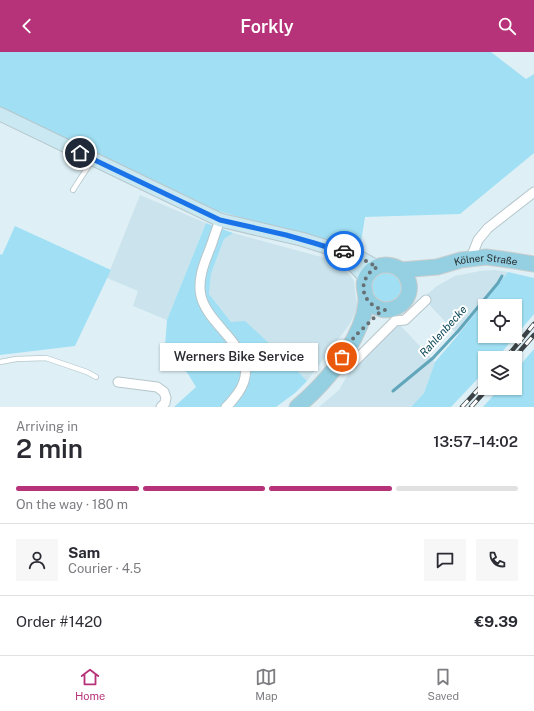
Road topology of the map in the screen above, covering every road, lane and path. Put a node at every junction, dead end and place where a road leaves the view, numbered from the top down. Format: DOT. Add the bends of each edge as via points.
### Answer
graph roads {
  1 [pos="0,114"];
  2 [pos="93,159"];
  3 [pos="73,190"];
  4 [pos="534,192"];
  5 [pos="220,220"];
  6 [pos="330,248"];
  7 [pos="471,258"];
  8 [pos="534,264"];
  9 [pos="377,267"];
  10 [pos="437,267"];
  11 [pos="401,270"];
  12 [pos="366,278"];
  13 [pos="409,289"];
  14 [pos="366,297"];
  15 [pos="426,300"];
  16 [pos="385,310"];
  17 [pos="354,337"];
  18 [pos="0,362"];
  19 [pos="338,364"];
  20 [pos="96,377"];
  21 [pos="118,382"];
  22 [pos="161,407"];
  23 [pos="226,407"];
  24 [pos="297,407"];
  1 -- 2 [label="street"];
  2 -- 3 [label="lane"];
  2 -- 5 [label="street"];
  4 -- 7 [label="street" via="488,228 478,240"];
  5 -- 6 [label="street"];
  5 -- 23 [label="street" via="204,264 200,286 201,296 209,314 233,343 246,368 241,389"];
  6 -- 9 [label="street" via="357,256"];
  6 -- 12 [label="street" via="342,255"];
  7 -- 8 [label="main road, Kölner Straße" via="486,257"];
  7 -- 10 [label="main road, Kölner Straße"];
  9 -- 11 [label="main road, Kölner Straße" via="389,265"];
  9 -- 12 [label="main road" via="370,271"];
  10 -- 11 [label="main road, Kölner Straße"];
  10 -- 13 [label="main road, Kölner Straße"];
  11 -- 13 [label="main road" via="408,280"];
  12 -- 14 [label="main road, Kölner Straße"];
  13 -- 16 [label="main road, Kölner Straße" via="403,303"];
  14 -- 16 [label="main road" via="371,305"];
  14 -- 17 [label="main road, Kölner Straße" via="364,315"];
  15 -- 19 [label="street" via="405,320 395,321 348,367"];
  16 -- 17 [label="main road, Kölner Straße"];
  17 -- 19 [label="main road, Kölner Straße"];
  18 -- 20 [label="lane" via="16,358 46,358"];
  19 -- 24 [label="main road, Kölner Straße"];
  21 -- 22 [label="street" via="157,387 164,392 166,398"];
}
